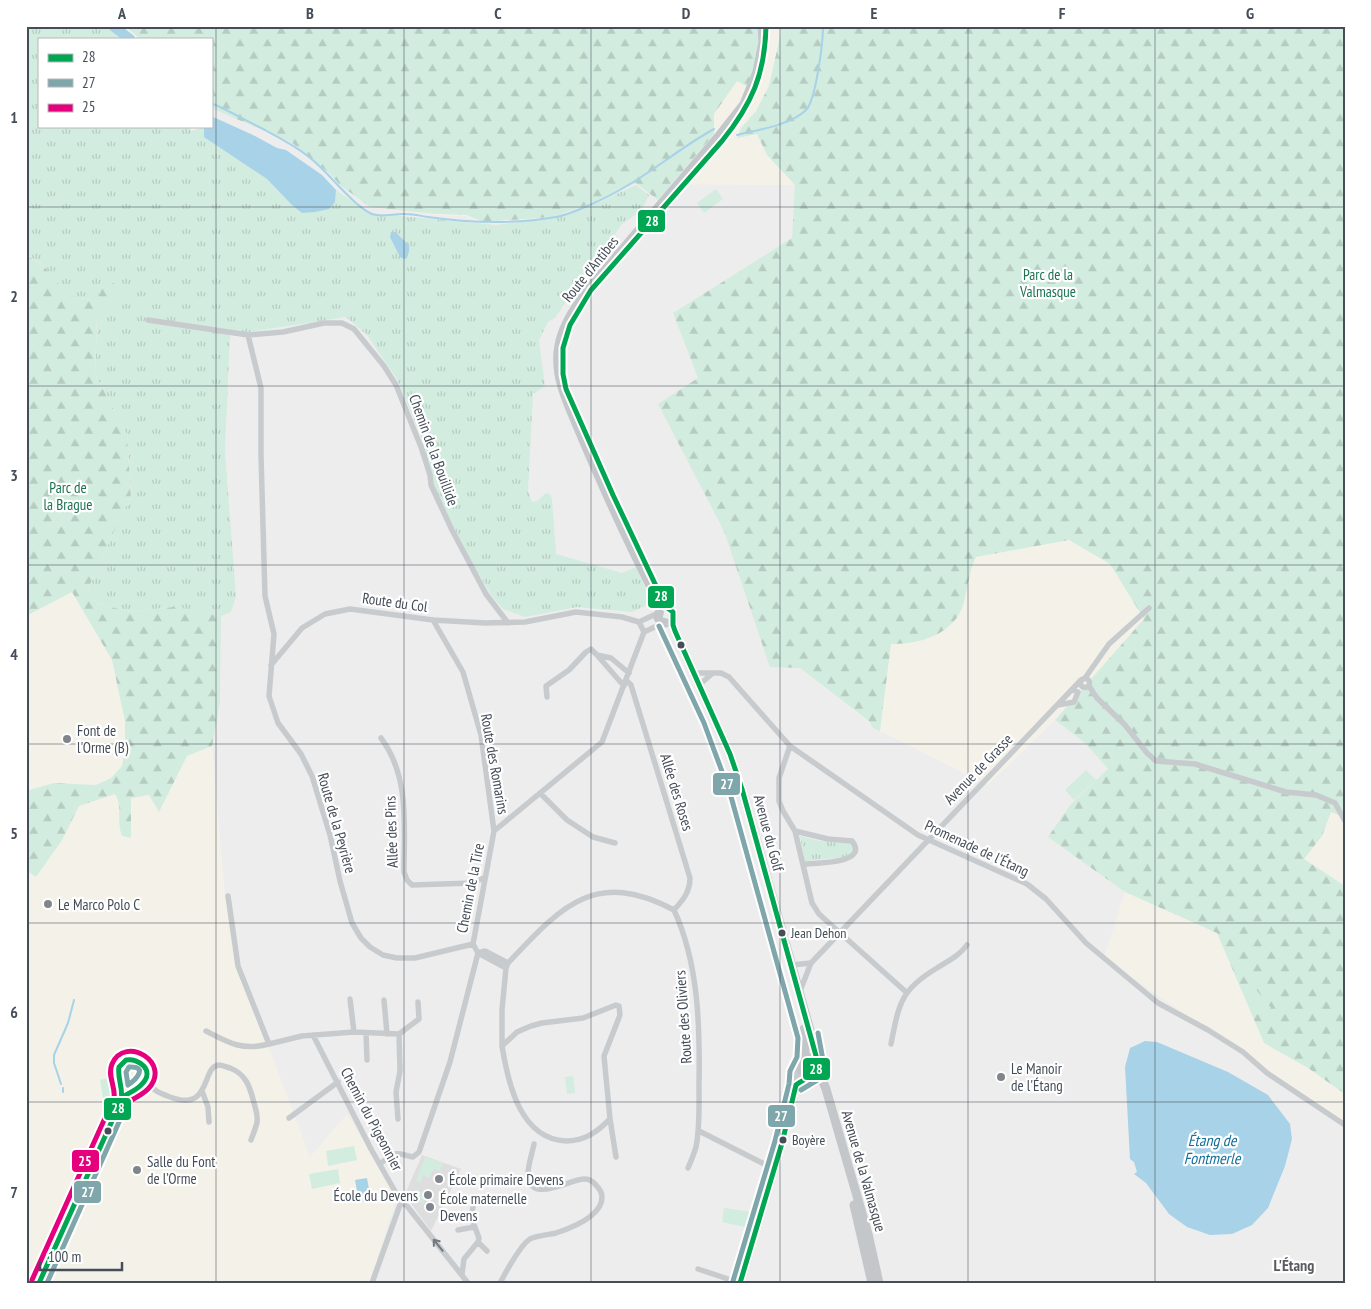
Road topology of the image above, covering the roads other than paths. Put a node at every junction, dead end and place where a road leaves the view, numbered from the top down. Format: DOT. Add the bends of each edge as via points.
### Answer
graph roads {
  1 [pos="762,26"];
  2 [pos="766,26"];
  3 [pos="148,320"];
  4 [pos="248,335"];
  5 [pos="599,470"];
  6 [pos="1149,608"];
  7 [pos="661,610"];
  8 [pos="433,620"];
  9 [pos="639,622"];
  10 [pos="667,622"];
  11 [pos="508,623"];
  12 [pos="644,632"];
  13 [pos="597,655"];
  14 [pos="270,665"];
  15 [pos="629,673"];
  16 [pos="694,673"];
  17 [pos="713,673"];
  18 [pos="1083,679"];
  19 [pos="626,680"];
  20 [pos="699,685"];
  21 [pos="624,686"];
  22 [pos="1087,687"];
  23 [pos="1075,691"];
  24 [pos="547,697"];
  25 [pos="1058,704"];
  26 [pos="381,738"];
  27 [pos="790,746"];
  28 [pos="540,793"];
  29 [pos="1344,819"];
  30 [pos="494,831"];
  31 [pos="795,831"];
  32 [pos="928,840"];
  33 [pos="616,843"];
  34 [pos="803,864"];
  35 [pos="484,878"];
  36 [pos="228,896"];
  37 [pos="674,910"];
  38 [pos="839,934"];
  39 [pos="473,944"];
  40 [pos="967,945"];
  41 [pos="478,952"];
  42 [pos="811,963"];
  43 [pos="507,965"];
  44 [pos="792,965"];
  45 [pos="791,978"];
  46 [pos="800,991"];
  47 [pos="906,992"];
  48 [pos="350,998"];
  49 [pos="384,1000"];
  50 [pos="418,1002"];
  51 [pos="206,1031"];
  52 [pos="354,1032"];
  53 [pos="366,1033"];
  54 [pos="387,1034"];
  55 [pos="399,1034"];
  56 [pos="313,1035"];
  57 [pos="269,1044"];
  58 [pos="891,1044"];
  59 [pos="502,1046"];
  60 [pos="367,1060"];
  61 [pos="802,1061"];
  62 [pos="818,1065"];
  63 [pos="809,1075"];
  64 [pos="118,1078"];
  65 [pos="145,1081"];
  66 [pos="338,1082"];
  67 [pos="796,1085"];
  68 [pos="137,1088"];
  69 [pos="202,1091"];
  70 [pos="122,1097"];
  71 [pos="289,1118"];
  72 [pos="398,1119"];
  73 [pos="610,1119"];
  74 [pos="209,1122"];
  75 [pos="1345,1126"];
  76 [pos="699,1130"];
  77 [pos="251,1140"];
  78 [pos="534,1144"];
  79 [pos="616,1157"];
  80 [pos="380,1164"];
  81 [pos="688,1168"];
  82 [pos="774,1170"];
  83 [pos="475,1197"];
  84 [pos="401,1202"];
  85 [pos="474,1227"];
  86 [pos="458,1230"];
  87 [pos="864,1235"];
  88 [pos="478,1242"];
  89 [pos="487,1251"];
  90 [pos="698,1269"];
  91 [pos="462,1274"];
  92 [pos="40,1283"];
  93 [pos="372,1283"];
  94 [pos="468,1283"];
  95 [pos="500,1283"];
  96 [pos="740,1283"];
  97 [pos="872,1283"];
  98 [pos="879,1283"];
  1 -- 5 [label="main road, Route d'Antibes" via="758,72 744,104 587,291 563,330 558,352 560,381"];
  2 -- 5 [label="main road, Route d'Antibes" via="762,72 741,117 591,290 567,329 562,352 564,379"];
  3 -- 4 [label="street, Chemin de la Bouillide"];
  4 -- 11 [label="street, Chemin de la Bouillide" via="324,323 342,324 354,329 396,385 421,447 435,494 486,594"];
  4 -- 14 [label="street, Route de la Peyrière" via="261,388 265,596 274,634"];
  5 -- 7 [label="main road, Route d'Antibes"];
  6 -- 18 [label="street, Avenue de Grasse" via="1109,644"];
  7 -- 9 [label="street"];
  7 -- 10 [label="main road" via="659,620"];
  7 -- 10 [label="main road" via="673,612"];
  8 -- 11 [label="street, Route du Col"];
  8 -- 14 [label="street, Route du Col" via="350,609 325,614 302,628"];
  8 -- 30 [label="street, Route des Romarins" via="466,681 481,734"];
  9 -- 11 [label="street" via="576,612"];
  9 -- 12 [label="street"];
  10 -- 12 [label="street"];
  10 -- 16 [label="main road, Avenue du Golf" via="673,626"];
  10 -- 45 [label="main road, Avenue du Golf" via="725,755"];
  12 -- 15 [label="street, Chemin de la Tire"];
  13 -- 15 [label="street" via="610,658"];
  13 -- 21 [label="street"];
  13 -- 24 [label="street" via="591,649 586,652 569,670 546,686"];
  14 -- 39 [label="street, Route de la Peyrière" via="269,696 278,723 312,776 352,923 361,938 383,955 397,958 415,958"];
  15 -- 19 [label="street, Chemin de la Tire"];
  16 -- 17 [label="street, Promenade de l'Étang"];
  16 -- 20 [label="main road, Avenue du Golf"];
  17 -- 20 [label="street"];
  17 -- 27 [label="street, Promenade de l'Étang" via="729,677"];
  18 -- 22 [label="street" via="1081,686"];
  18 -- 23 [label="street, Avenue de Grasse"];
  19 -- 21 [label="street, Chemin de la Tire"];
  19 -- 37 [label="street, Allée des Roses" via="631,685 690,878 690,887"];
  20 -- 44 [label="main road, Avenue du Golf" via="742,789"];
  21 -- 28 [label="street, Chemin de la Tire" via="602,742"];
  22 -- 23 [label="street"];
  22 -- 29 [label="street" via="1156,761 1195,764 1286,792 1316,795 1335,803"];
  23 -- 25 [label="street, Avenue de Grasse"];
  23 -- 25 [label="street" via="1074,702"];
  25 -- 32 [label="street, Avenue de Grasse"];
  26 -- 35 [label="street, Allée des Pins" via="401,778 405,807 404,872 407,880 412,885 472,883"];
  27 -- 31 [label="street" via="779,778 778,792 783,811"];
  27 -- 32 [label="street, Promenade de l'Étang"];
  28 -- 30 [label="street, Chemin de la Tire"];
  28 -- 33 [label="street" via="567,820 592,837"];
  30 -- 35 [label="street, Chemin de la Tire"];
  31 -- 34 [label="street"];
  31 -- 34 [label="street" via="852,841 856,846 854,855 844,860"];
  32 -- 38 [label="street, Avenue de Grasse"];
  32 -- 75 [label="street, Promenade de l'Étang" via="1027,884 1046,899 1086,943 1158,1003 1243,1052 1267,1073"];
  34 -- 38 [label="street" via="812,903 818,914"];
  35 -- 39 [label="street, Chemin de la Tire"];
  36 -- 57 [label="street" via="238,966"];
  37 -- 43 [label="street" via="643,896 626,893 588,897 571,904 547,922"];
  37 -- 76 [label="street, Route des Oliviers" via="681,924 696,993"];
  38 -- 42 [label="street, Avenue de Grasse"];
  38 -- 47 [label="street"];
  39 -- 41 [label="street, Chemin de la Tire"];
  40 -- 47 [label="street" via="960,954 918,979"];
  41 -- 43 [label="street"];
  41 -- 80 [label="street, Chemin de la Tire" via="450,1062 419,1152 413,1157 396,1153"];
  42 -- 44 [label="street"];
  42 -- 46 [label="street, Avenue de Grasse"];
  43 -- 59 [label="street"];
  44 -- 45 [label="main road"];
  44 -- 46 [label="main road, Avenue du Golf"];
  45 -- 61 [label="main road, Avenue du Golf" via="806,1037"];
  46 -- 62 [label="main road, Avenue du Golf"];
  47 -- 58 [label="street" via="896,1016"];
  48 -- 52 [label="street"];
  49 -- 54 [label="street"];
  50 -- 55 [label="street" via="419,1019"];
  51 -- 57 [label="street" via="239,1046"];
  52 -- 53 [label="street"];
  52 -- 56 [label="street"];
  53 -- 54 [label="street"];
  53 -- 60 [label="street"];
  54 -- 55 [label="street"];
  55 -- 72 [label="street"];
  56 -- 57 [label="street"];
  56 -- 66 [label="street, Chemin du Pigeonnier"];
  59 -- 73 [label="street" via="511,1088 527,1121 537,1131 548,1137 572,1141 586,1138"];
  59 -- 73 [label="street" via="517,1032 531,1026 583,1018 619,1006 620,1015 604,1056"];
  61 -- 62 [label="main road" via="809,1057"];
  61 -- 63 [label="main road" via="803,1072"];
  61 -- 67 [label="street, Avenue du Golf"];
  62 -- 63 [label="main road" via="815,1073"];
  62 -- 87 [label="main road, Avenue de la Valmasque"];
  63 -- 67 [label="street"];
  63 -- 87 [label="main road, Avenue de la Valmasque" via="822,1090"];
  64 -- 65 [label="street" via="122,1064 134,1059 146,1067"];
  64 -- 68 [label="street" via="124,1086"];
  64 -- 70 [label="street"];
  65 -- 68 [label="street"];
  65 -- 69 [label="street" via="156,1092 183,1102 195,1098"];
  66 -- 71 [label="street"];
  66 -- 80 [label="street, Chemin du Pigeonnier"];
  67 -- 82 [label="street, Avenue du Golf"];
  68 -- 70 [label="street"];
  69 -- 74 [label="street"];
  69 -- 77 [label="street" via="213,1067 218,1065 237,1071 244,1077 257,1115"];
  70 -- 92 [label="street"];
  73 -- 79 [label="street"];
  76 -- 81 [label="street, Route des Oliviers"];
  76 -- 82 [label="street"];
  78 -- 95 [label="street" via="528,1176 534,1188 556,1188 586,1179 599,1188 602,1196 600,1206 586,1220 559,1232 530,1239 522,1246"];
  80 -- 84 [label="street, Chemin du Pigeonnier"];
  82 -- 96 [label="street, Avenue du Golf"];
  83 -- 85 [label="street" via="471,1217"];
  91 -- 84 [label="street, Chemin du Pigeonnier, one-way"];
  84 -- 93 [label="street"];
  85 -- 86 [label="street"];
  85 -- 88 [label="street"];
  87 -- 97 [label="main road, Avenue de la Valmasque"];
  87 -- 98 [label="main road, Avenue de la Valmasque"];
  88 -- 89 [label="street"];
  88 -- 91 [label="street" via="464,1259"];
  90 -- 96 [label="street"];
  91 -- 94 [label="street, Chemin du Pigeonnier"];
}
